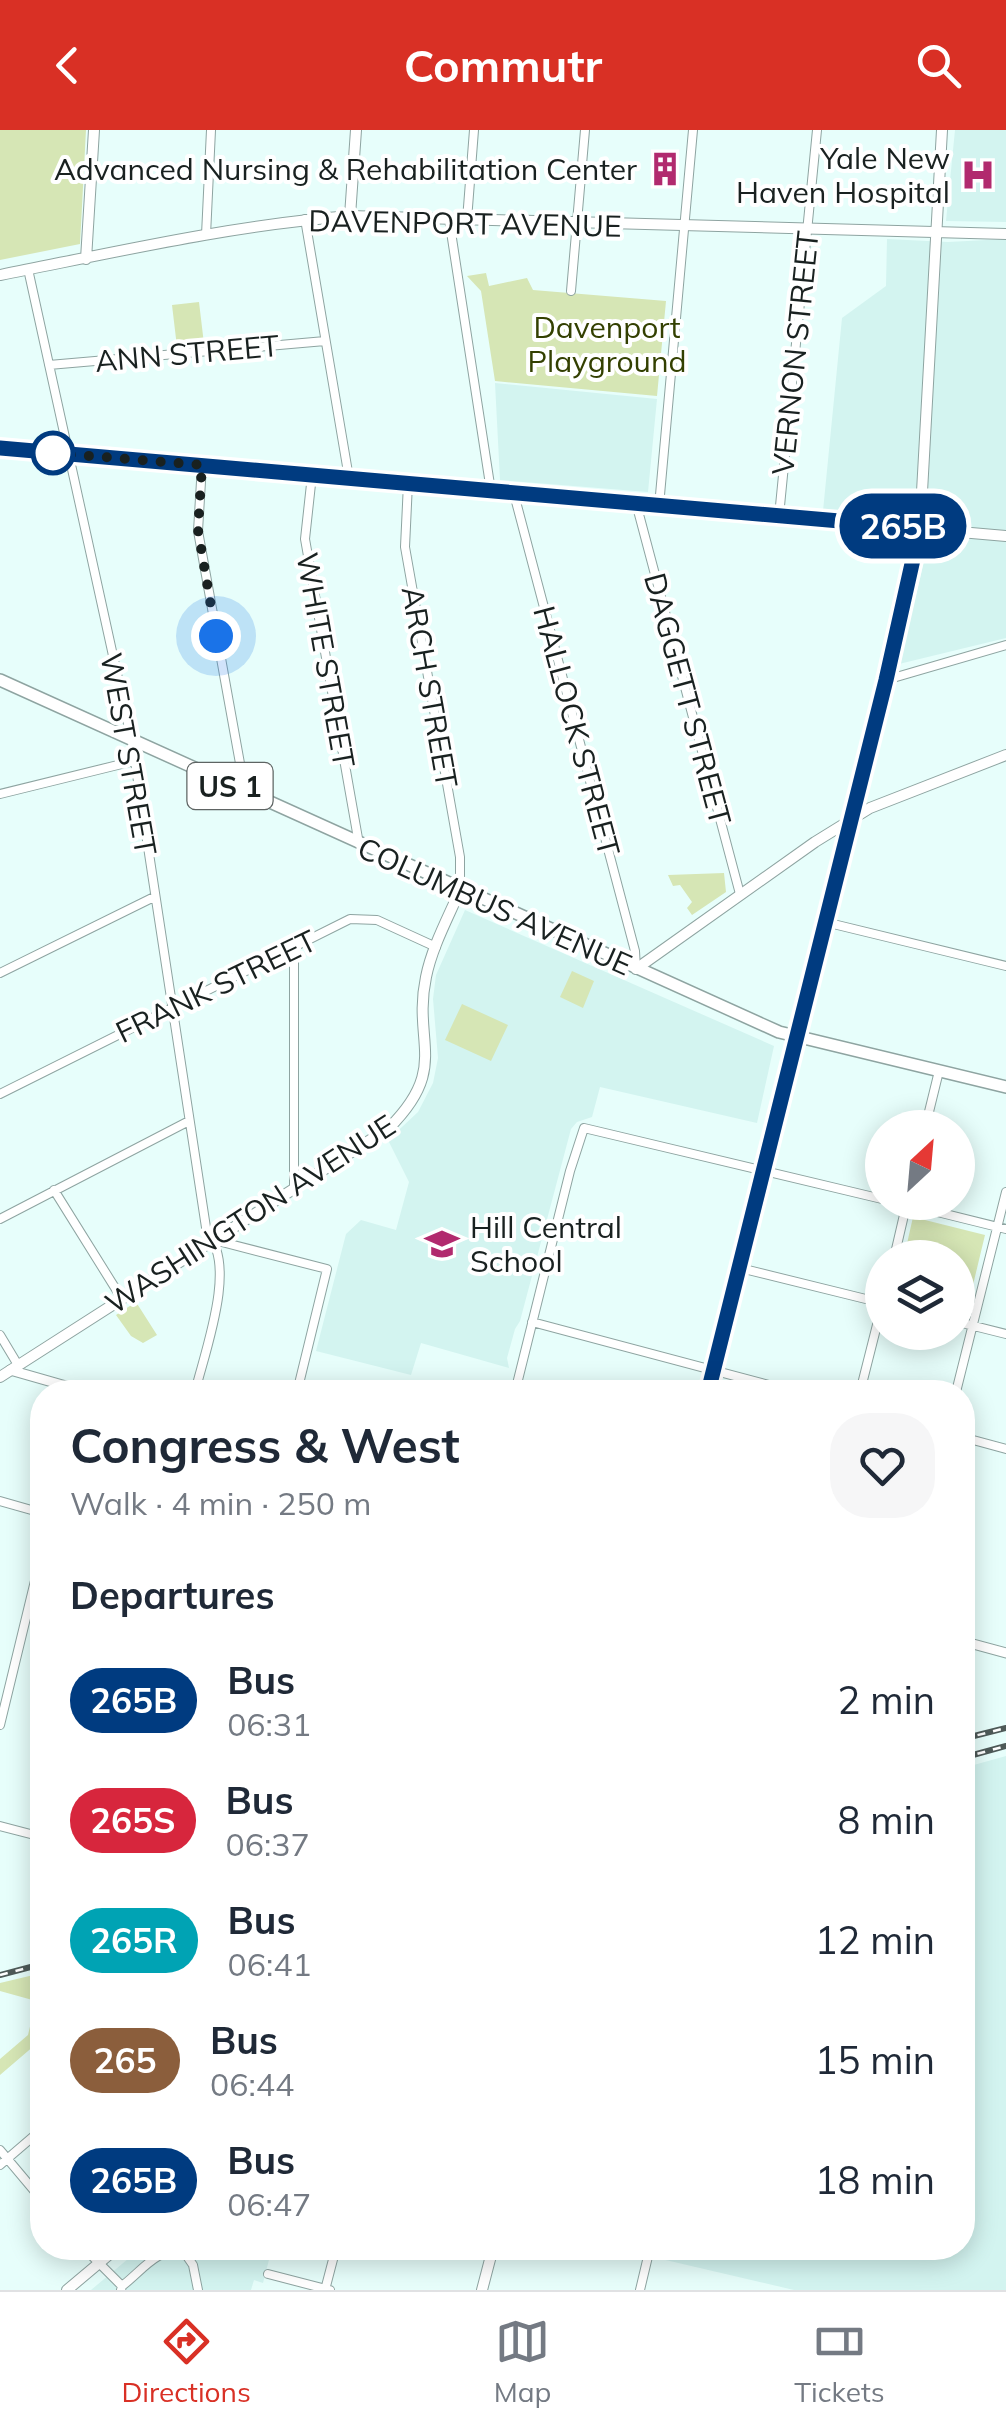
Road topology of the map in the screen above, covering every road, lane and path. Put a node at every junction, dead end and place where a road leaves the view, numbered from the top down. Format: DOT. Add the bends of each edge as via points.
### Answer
graph roads {
  1 [pos="94,130"];
  2 [pos="212,130"];
  3 [pos="356,130"];
  4 [pos="474,130"];
  5 [pos="585,130"];
  6 [pos="693,130"];
  7 [pos="817,130"];
  8 [pos="942,130"];
  9 [pos="350,216"];
  10 [pos="304,219"];
  11 [pos="449,220"];
  12 [pos="466,220"];
  13 [pos="578,224"];
  14 [pos="684,227"];
  15 [pos="807,230"];
  16 [pos="934,233"];
  17 [pos="1006,234"];
  18 [pos="206,235"];
  19 [pos="86,259"];
  20 [pos="28,269"];
  21 [pos="0,275"];
  22 [pos="570,291"];
  23 [pos="325,341"];
  24 [pos="49,364"];
  25 [pos="0,448"];
  26 [pos="68,454"];
  27 [pos="202,465"];
  28 [pos="312,475"];
  29 [pos="349,478"];
  30 [pos="408,483"];
  31 [pos="492,491"];
  32 [pos="514,494"];
  33 [pos="636,504"];
  34 [pos="659,506"];
  35 [pos="779,516"];
  36 [pos="920,528"];
  37 [pos="1006,536"];
  38 [pos="1006,645"];
  39 [pos="0,680"];
  40 [pos="886,680"];
  41 [pos="132,742"];
  42 [pos="1006,755"];
  43 [pos="134,761"];
  44 [pos="0,794"];
  45 [pos="245,794"];
  46 [pos="850,820"];
  47 [pos="359,844"];
  48 [pos="460,890"];
  49 [pos="740,894"];
  50 [pos="154,896"];
  51 [pos="825,922"];
  52 [pos="294,947"];
  53 [pos="436,947"];
  54 [pos="1006,966"];
  55 [pos="636,969"];
  56 [pos="0,973"];
  57 [pos="172,1007"];
  58 [pos="796,1036"];
  59 [pos="939,1071"];
  60 [pos="1006,1087"];
  61 [pos="0,1094"];
  62 [pos="929,1110"];
  63 [pos="189,1121"];
  64 [pos="764,1169"];
  65 [pos="294,1188"];
  66 [pos="54,1190"];
  67 [pos="1006,1192"];
  68 [pos="865,1195"];
  69 [pos="0,1219"];
  70 [pos="970,1220"];
  71 [pos="1002,1228"];
  72 [pos="214,1240"];
  73 [pos="740,1268"];
  74 [pos="122,1299"];
  75 [pos="865,1300"];
  76 [pos="975,1319"];
  77 [pos="532,1322"];
  78 [pos="975,1326"];
  79 [pos="1006,1334"];
  80 [pos="0,1335"];
  81 [pos="870,1350"];
  82 [pos="967,1350"];
  83 [pos="713,1370"];
  84 [pos="9,1371"];
  85 [pos="42,1380"];
  86 [pos="198,1380"];
  87 [pos="299,1380"];
  88 [pos="517,1380"];
  89 [pos="711,1380"];
  90 [pos="750,1380"];
  91 [pos="863,1380"];
  92 [pos="959,1380"];
  93 [pos="975,1441"];
  94 [pos="1006,1449"];
  95 [pos="0,1500"];
  96 [pos="30,1509"];
  97 [pos="30,1601"];
  98 [pos="975,1645"];
  99 [pos="1006,1653"];
  100 [pos="0,1725"];
  101 [pos="0,1826"];
  102 [pos="30,1835"];
  103 [pos="30,2139"];
  104 [pos="0,2150"];
  105 [pos="4,2162"];
  106 [pos="30,2188"];
  107 [pos="94,2260"];
  108 [pos="103,2260"];
  109 [pos="153,2260"];
  110 [pos="190,2260"];
  111 [pos="333,2260"];
  112 [pos="490,2260"];
  113 [pos="647,2260"];
  114 [pos="98,2264"];
  115 [pos="268,2274"];
  116 [pos="121,2288"];
  117 [pos="67,2290"];
  118 [pos="198,2290"];
  119 [pos="327,2290"];
  120 [pos="482,2290"];
  121 [pos="640,2290"];
  1 -- 19 [label="main road"];
  2 -- 18 [label="street"];
  3 -- 9 [label="main road"];
  4 -- 12 [label="street"];
  5 -- 13 [label="street"];
  6 -- 14 [label="street"];
  7 -- 15 [label="street, VERNON STREET"];
  8 -- 16 [label="main road"];
  9 -- 10 [label="main road, DAVENPORT AVENUE"];
  9 -- 11 [label="main road, DAVENPORT AVENUE"];
  10 -- 18 [label="main road, DAVENPORT AVENUE"];
  10 -- 23 [label="street"];
  11 -- 12 [label="main road, DAVENPORT AVENUE"];
  11 -- 31 [label="street"];
  12 -- 13 [label="main road, DAVENPORT AVENUE"];
  13 -- 14 [label="main road, DAVENPORT AVENUE"];
  13 -- 22 [label="street"];
  14 -- 15 [label="main road, DAVENPORT AVENUE"];
  14 -- 34 [label="street"];
  15 -- 16 [label="main road, DAVENPORT AVENUE"];
  15 -- 35 [label="street, VERNON STREET"];
  16 -- 17 [label="main road, DAVENPORT AVENUE"];
  16 -- 36 [label="main road"];
  18 -- 19 [label="main road, DAVENPORT AVENUE"];
  19 -- 20 [label="main road, DAVENPORT AVENUE"];
  20 -- 21 [label="main road, DAVENPORT AVENUE"];
  20 -- 24 [label="street, WEST STREET"];
  23 -- 24 [label="street, ANN STREET"];
  23 -- 29 [label="street"];
  24 -- 26 [label="street, WEST STREET"];
  25 -- 26 [label="main road"];
  26 -- 27 [label="main road"];
  26 -- 41 [label="street, WEST STREET"];
  27 -- 28 [label="main road"];
  27 -- 45 [label="street" via="198,530"];
  28 -- 29 [label="main road"];
  28 -- 47 [label="street, WHITE STREET" via="305,539"];
  29 -- 30 [label="main road"];
  30 -- 31 [label="main road"];
  30 -- 48 [label="street, ARCH STREET" via="405,547 460,856"];
  31 -- 32 [label="main road"];
  32 -- 33 [label="main road"];
  32 -- 55 [label="street, HALLOCK STREET"];
  33 -- 34 [label="main road"];
  33 -- 49 [label="street, DAGGETT STREET"];
  34 -- 35 [label="main road"];
  35 -- 36 [label="main road"];
  36 -- 37 [label="main road"];
  36 -- 40 [label="main road"];
  38 -- 40 [label="street"];
  39 -- 41 [label="main road, COLUMBUS AVENUE / US 1"];
  40 -- 46 [label="main road"];
  41 -- 43 [label="street, WEST STREET"];
  41 -- 45 [label="main road, COLUMBUS AVENUE / US 1"];
  42 -- 46 [label="main road"];
  43 -- 44 [label="street"];
  43 -- 50 [label="street, WEST STREET"];
  45 -- 47 [label="main road, COLUMBUS AVENUE / US 1"];
  46 -- 49 [label="main road"];
  46 -- 51 [label="main road"];
  47 -- 48 [label="main road, COLUMBUS AVENUE / US 1"];
  48 -- 53 [label="main road, WASHINGTON AVENUE"];
  48 -- 55 [label="main road, COLUMBUS AVENUE / US 1"];
  49 -- 55 [label="main road"];
  50 -- 56 [label="street"];
  50 -- 57 [label="street, WEST STREET"];
  51 -- 54 [label="street"];
  51 -- 58 [label="main road"];
  52 -- 53 [label="street, FRANK STREET" via="350,919 367,918"];
  52 -- 57 [label="street, FRANK STREET"];
  52 -- 65 [label="street"];
  53 -- 65 [label="main road, WASHINGTON AVENUE" via="424,990 426,1060 415,1096 388,1128"];
  55 -- 58 [label="main road, COLUMBUS AVENUE / US 1"];
  57 -- 61 [label="street, FRANK STREET"];
  57 -- 63 [label="street, WEST STREET"];
  58 -- 59 [label="main road, COLUMBUS AVENUE / US 1"];
  58 -- 64 [label="main road"];
  59 -- 60 [label="main road, COLUMBUS AVENUE / US 1"];
  59 -- 62 [label="street"];
  63 -- 66 [label="street"];
  63 -- 72 [label="street, WEST STREET" via="207,1234"];
  64 -- 68 [label="street"];
  64 -- 73 [label="main road"];
  64 -- 77 [label="street" via="592,1127 582,1130"];
  65 -- 72 [label="main road, WASHINGTON AVENUE"];
  66 -- 69 [label="street"];
  66 -- 74 [label="street"];
  67 -- 71 [label="street"];
  70 -- 71 [label="street"];
  71 -- 76 [label="street"];
  72 -- 74 [label="main road, WASHINGTON AVENUE"];
  72 -- 86 [label="street, WEST STREET" via="222,1273"];
  72 -- 87 [label="street" via="327,1269"];
  73 -- 75 [label="street"];
  73 -- 83 [label="main road"];
  74 -- 84 [label="main road, WASHINGTON AVENUE"];
  77 -- 83 [label="street"];
  77 -- 88 [label="street"];
  78 -- 79 [label="street"];
  80 -- 84 [label="street"];
  81 -- 91 [label="street"];
  82 -- 92 [label="street"];
  83 -- 89 [label="main road"];
  83 -- 90 [label="street"];
  84 -- 85 [label="street"];
  93 -- 94 [label="street"];
  95 -- 96 [label="street"];
  97 -- 100 [label="street"];
  98 -- 99 [label="street"];
  101 -- 102 [label="street"];
  103 -- 105 [label="street"];
  104 -- 105 [label="street"];
  105 -- 106 [label="street"];
  107 -- 114 [label="street"];
  108 -- 114 [label="main road"];
  109 -- 116 [label="street"];
  110 -- 118 [label="street"];
  111 -- 119 [label="street"];
  112 -- 120 [label="main road"];
  113 -- 121 [label="street"];
  114 -- 116 [label="street"];
  114 -- 117 [label="main road"];
  115 -- 119 [label="street"];
}
